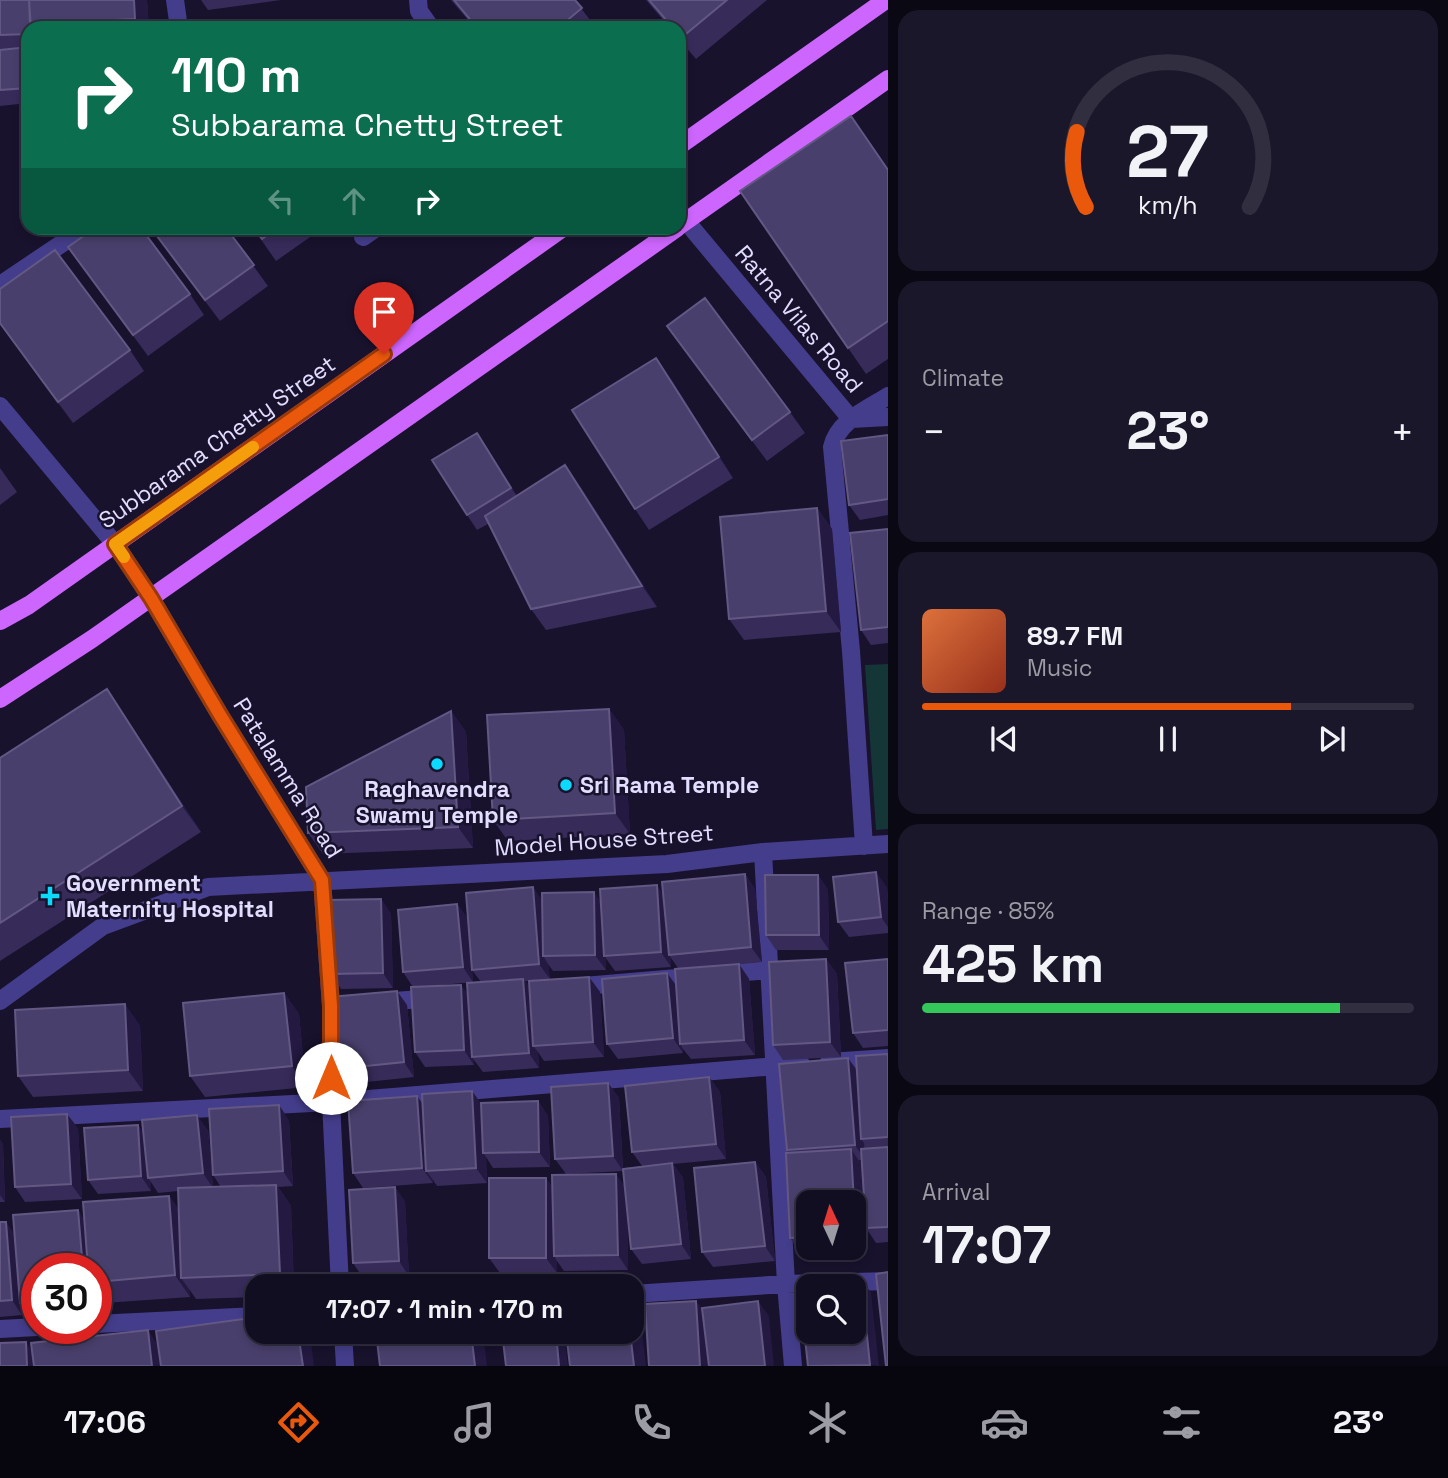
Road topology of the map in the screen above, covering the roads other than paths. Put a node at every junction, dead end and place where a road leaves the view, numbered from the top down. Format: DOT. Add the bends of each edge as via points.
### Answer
graph roads {
  1 [pos="175,0"];
  2 [pos="435,0"];
  3 [pos="886,0"];
  4 [pos="419,6"];
  5 [pos="178,21"];
  6 [pos="888,79"];
  7 [pos="686,141"];
  8 [pos="686,221"];
  9 [pos="686,231"];
  10 [pos="75,235"];
  11 [pos="554,235"];
  12 [pos="667,235"];
  13 [pos="0,285"];
  14 [pos="888,396"];
  15 [pos="0,406"];
  16 [pos="888,418"];
  17 [pos="851,419"];
  18 [pos="115,544"];
  19 [pos="151,598"];
  20 [pos="0,621"];
  21 [pos="0,699"];
  22 [pos="888,844"];
  23 [pos="864,846"];
  24 [pos="763,852"];
  25 [pos="322,880"];
  26 [pos="769,970"];
  27 [pos="559,988"];
  28 [pos="450,996"];
  29 [pos="0,1001"];
  30 [pos="368,1003"];
  31 [pos="888,1058"];
  32 [pos="774,1066"];
  33 [pos="331,1102"];
  34 [pos="0,1119"];
  35 [pos="339,1274"];
  36 [pos="888,1281"];
  37 [pos="786,1284"];
  38 [pos="644,1293"];
  39 [pos="245,1317"];
  40 [pos="112,1323"];
  41 [pos="21,1328"];
  42 [pos="0,1329"];
  43 [pos="343,1344"];
  44 [pos="345,1366"];
  45 [pos="793,1366"];
  1 -- 5 [label="street"];
  2 -- 4 [label="street"];
  3 -- 7 [label="main road"];
  6 -- 8 [label="main road"];
  9 -- 17 [label="street, Ratna Vilas Road"];
  10 -- 13 [label="street"];
  11 -- 18 [label="main road, Subbarama Chetty Street"];
  12 -- 19 [label="main road"];
  14 -- 17 [label="street"];
  15 -- 18 [label="street, Patalamma Road"];
  16 -- 17 [label="street, Ratna Vilas Road"];
  17 -- 23 [label="street" via="835,434 832,447"];
  18 -- 19 [label="street, Patalamma Road"];
  18 -- 20 [label="main road, Subbarama Chetty Street"];
  19 -- 21 [label="main road"];
  19 -- 25 [label="street, Patalamma Road"];
  22 -- 23 [label="street, Model House Street"];
  23 -- 24 [label="street, Model House Street"];
  24 -- 25 [label="street, Model House Street" via="667,863"];
  24 -- 26 [label="street"];
  25 -- 29 [label="street, Model House Street" via="208,887 103,926"];
  25 -- 33 [label="street, Patalamma Road" via="337,1006"];
  26 -- 27 [label="street"];
  26 -- 32 [label="street"];
  28 -- 30 [label="street"];
  31 -- 32 [label="street"];
  32 -- 33 [label="street"];
  32 -- 37 [label="street"];
  33 -- 34 [label="street"];
  33 -- 35 [label="street, Patalamma Road"];
  36 -- 37 [label="street"];
  37 -- 38 [label="street"];
  37 -- 45 [label="street"];
  39 -- 40 [label="street"];
  41 -- 42 [label="street"];
  43 -- 44 [label="street"];
}
